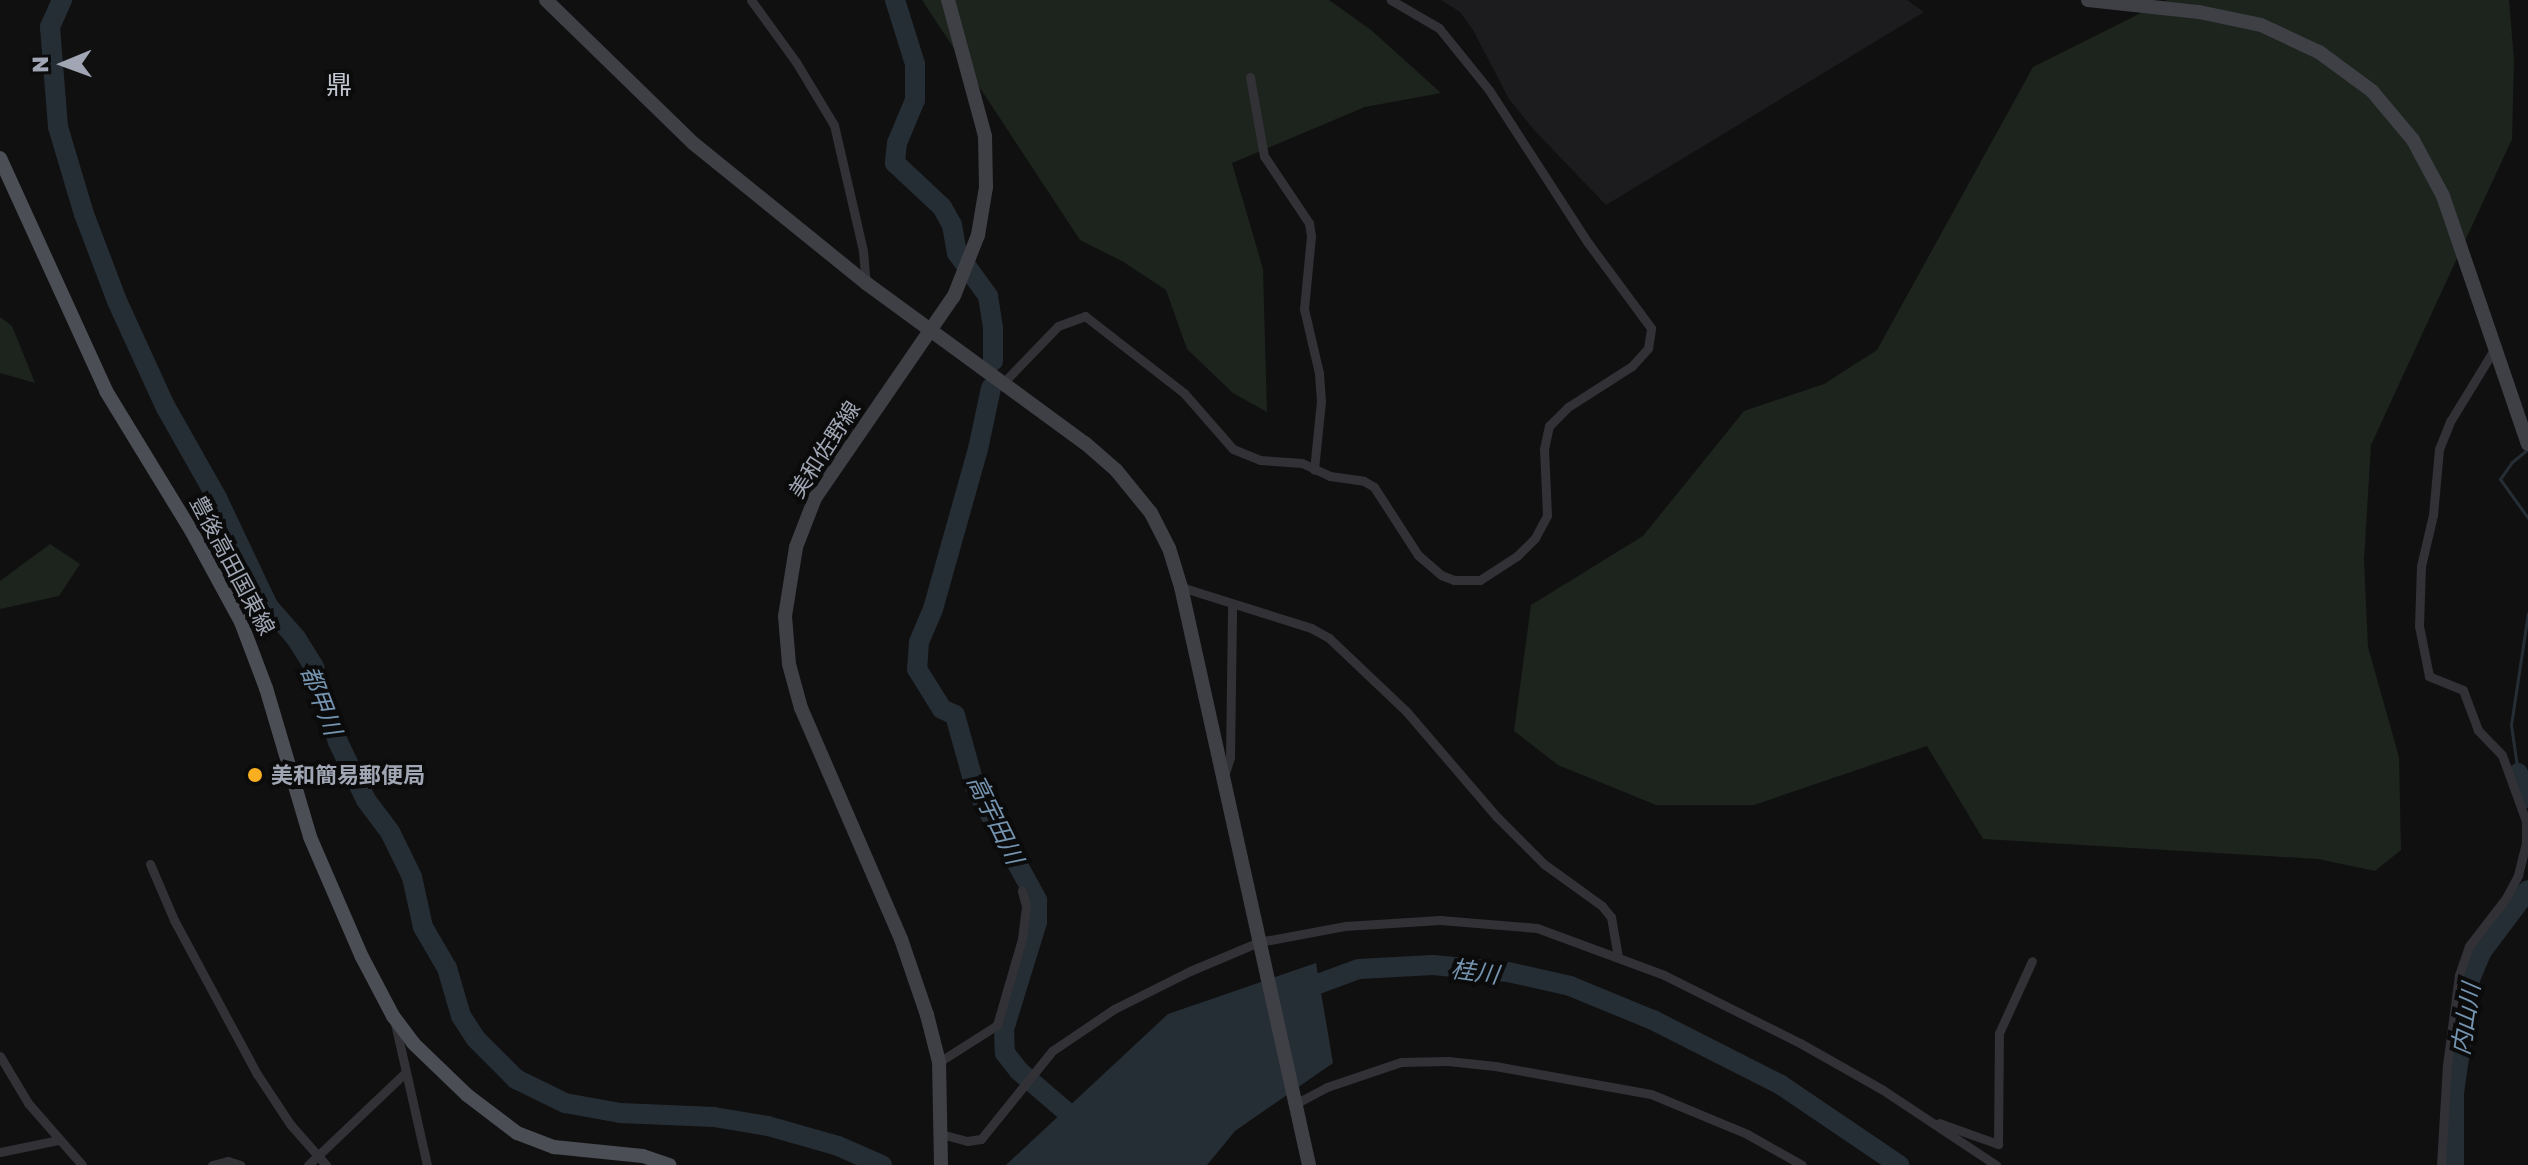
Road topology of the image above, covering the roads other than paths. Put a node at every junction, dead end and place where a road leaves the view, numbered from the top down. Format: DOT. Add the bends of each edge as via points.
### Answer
graph roads {
  1 [pos="546,0"];
  2 [pos="751,0"];
  3 [pos="948,0"];
  4 [pos="1391,0"];
  5 [pos="2088,0"];
  6 [pos="1250,77"];
  7 [pos="0,158"];
  8 [pos="866,283"];
  9 [pos="932,330"];
  10 [pos="2495,348"];
  11 [pos="1003,383"];
  12 [pos="2527,443"];
  13 [pos="1314,470"];
  14 [pos="1181,587"];
  15 [pos="1232,605"];
  16 [pos="1223,776"];
  17 [pos="2527,842"];
  18 [pos="150,864"];
  19 [pos="1022,891"];
  20 [pos="1260,946"];
  21 [pos="1618,957"];
  22 [pos="2032,961"];
  23 [pos="393,1016"];
  24 [pos="0,1056"];
  25 [pos="939,1062"];
  26 [pos="406,1072"];
  27 [pos="1294,1101"];
  28 [pos="1925,1118"];
  29 [pos="941,1138"];
  30 [pos="58,1140"];
  31 [pos="0,1152"];
  32 [pos="318,1156"];
  33 [pos="82,1165"];
  34 [pos="212,1165"];
  35 [pos="240,1165"];
  36 [pos="308,1165"];
  37 [pos="326,1165"];
  38 [pos="427,1165"];
  39 [pos="669,1165"];
  40 [pos="941,1165"];
  41 [pos="1309,1165"];
  42 [pos="1802,1165"];
  43 [pos="1996,1165"];
  44 [pos="2441,1165"];
  1 -- 8 [label="street" via="693,143"];
  2 -- 8 [label="street" via="834,125"];
  3 -- 9 [label="street, 美和佐野線" via="985,136 984,211 964,277"];
  4 -- 13 [label="street" via="1439,28 1489,90 1588,243 1646,320 1652,338 1632,366 1568,407 1549,426 1544,449 1549,502 1543,527 1517,556 1480,580 1454,580 1429,566 1374,487"];
  5 -- 10 [label="street" via="2261,25 2319,52 2372,91 2429,166"];
  6 -- 13 [label="street" via="1264,156 1309,223 1304,309 1321,401"];
  7 -- 23 [label="main road, 豊後高田国東線" via="106,391 241,622 310,837"];
  8 -- 9 [label="street"];
  9 -- 11 [label="street"];
  9 -- 25 [label="street, 美和佐野線" via="815,498 796,547 785,616 789,664 801,708 916,977"];
  10 -- 12 [label="street"];
  10 -- 17 [label="street" via="2439,449 2433,515 2421,566 2419,626 2429,676 2463,690 2478,730 2502,755 2526,821"];
  11 -- 13 [label="street" via="1058,326 1085,316 1184,393 1233,449"];
  11 -- 14 [label="street" via="1128,482 1161,531"];
  14 -- 15 [label="street"];
  14 -- 16 [label="street"];
  15 -- 16 [label="street" via="1230,757"];
  15 -- 21 [label="street" via="1320,632 1346,654 1406,711 1525,845 1602,906 1611,917"];
  16 -- 20 [label="street"];
  17 -- 44 [label="street" via="2518,875 2469,946 2459,975"];
  18 -- 32 [label="street" via="174,920 257,1074"];
  19 -- 25 [label="street" via="1022,939 997,1025"];
  20 -- 21 [label="street" via="1386,921 1440,920 1537,928"];
  20 -- 27 [label="street"];
  20 -- 29 [label="street" via="1164,983 1070,1037 1027,1078 981,1139"];
  21 -- 28 [label="street" via="1800,1043"];
  22 -- 28 [label="street" via="1999,1033 1998,1144"];
  23 -- 26 [label="street"];
  23 -- 39 [label="main road, 豊後高田国東線" via="467,1095 517,1133 554,1147 643,1156"];
  24 -- 30 [label="street"];
  25 -- 29 [label="street, 美和佐野線"];
  26 -- 32 [label="street"];
  26 -- 38 [label="street"];
  27 -- 41 [label="street"];
  27 -- 42 [label="street" via="1401,1062 1495,1066 1651,1094 1747,1134"];
  28 -- 43 [label="street"];
  29 -- 40 [label="street, 美和佐野線"];
  30 -- 31 [label="street"];
  30 -- 33 [label="street"];
  32 -- 36 [label="street"];
  32 -- 37 [label="street"];
  34 -- 35 [label="street"];
}
